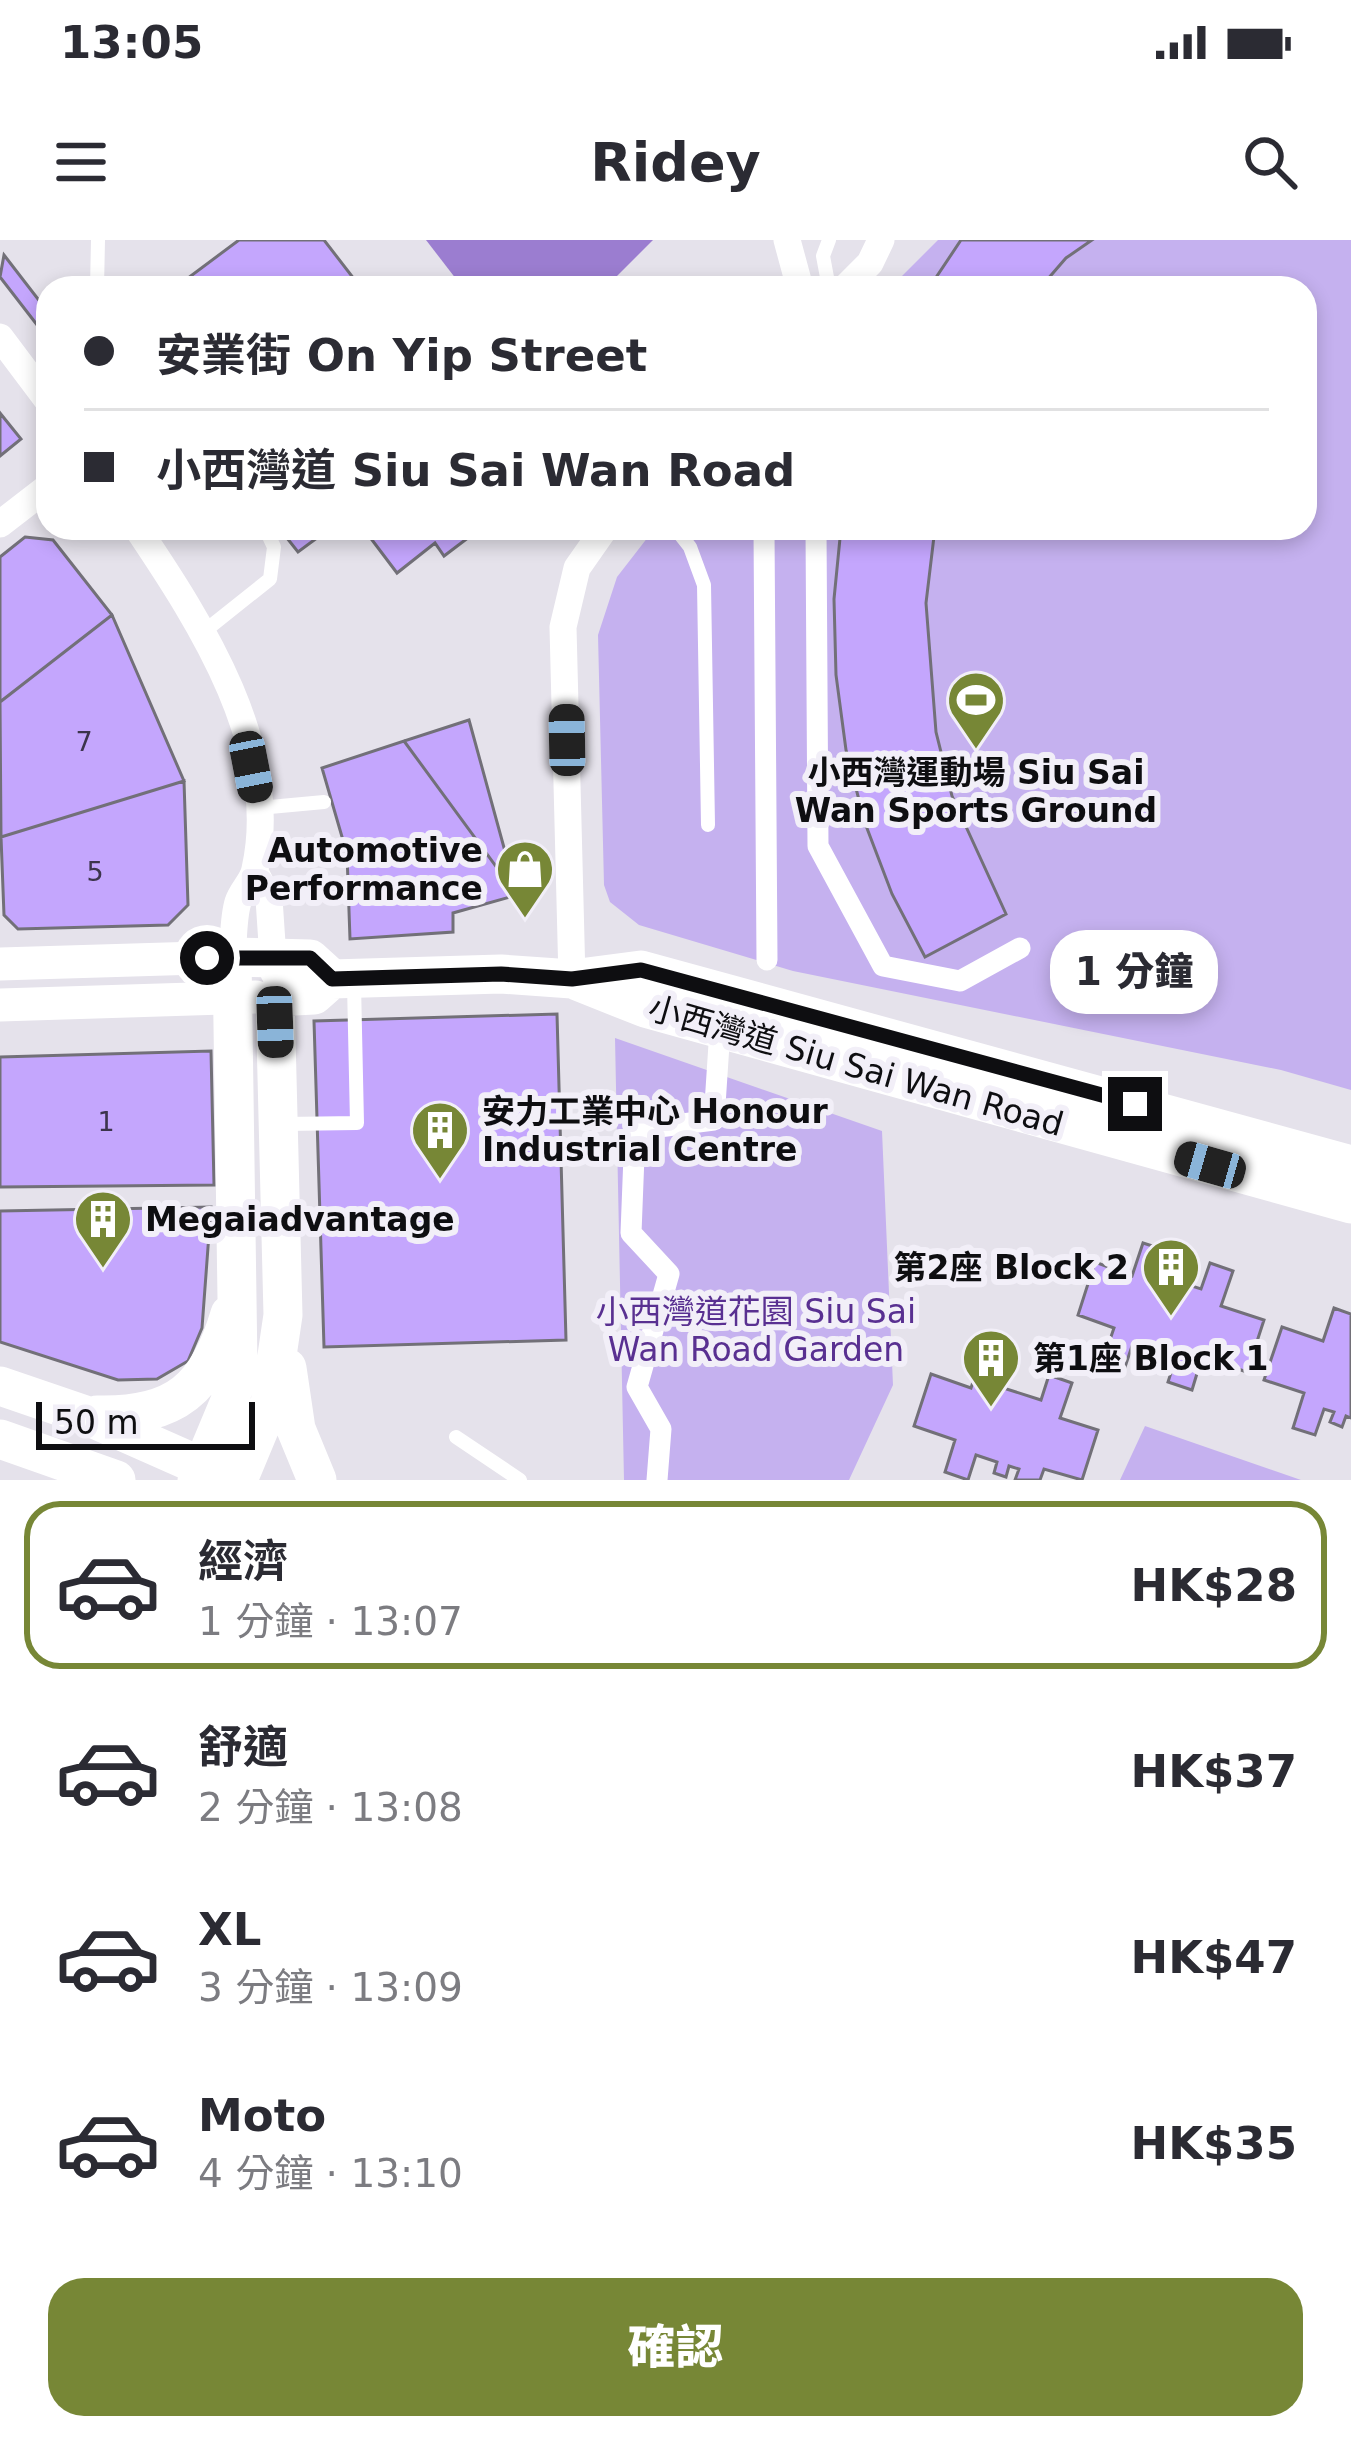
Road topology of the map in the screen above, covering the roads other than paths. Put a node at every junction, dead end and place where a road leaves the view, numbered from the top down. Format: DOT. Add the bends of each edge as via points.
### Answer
graph roads {
  1 [pos="98,240"];
  2 [pos="787,240"];
  3 [pos="829,240"];
  4 [pos="881,240"];
  5 [pos="97,276"];
  6 [pos="797,276"];
  7 [pos="827,276"];
  8 [pos="856,276"];
  9 [pos="0,337"];
  10 [pos="36,385"];
  11 [pos="36,496"];
  12 [pos="0,524"];
  13 [pos="145,540"];
  14 [pos="271,540"];
  15 [pos="596,540"];
  16 [pos="684,540"];
  17 [pos="764,540"];
  18 [pos="816,540"];
  19 [pos="206,630"];
  20 [pos="324,802"];
  21 [pos="259,808"];
  22 [pos="708,825"];
  23 [pos="255,872"];
  24 [pos="1020,948"];
  25 [pos="232,957"];
  26 [pos="274,958"];
  27 [pos="767,960"];
  28 [pos="0,964"];
  29 [pos="343,979"];
  30 [pos="572,979"];
  31 [pos="274,997"];
  32 [pos="232,998"];
  33 [pos="0,1005"];
  34 [pos="720,1029"];
  35 [pos="278,1124"];
  36 [pos="1351,1165"];
  37 [pos="1351,1204"];
  38 [pos="238,1286"];
  39 [pos="283,1315"];
  40 [pos="0,1386"];
  41 [pos="85,1415"];
  42 [pos="456,1437"];
  43 [pos="0,1439"];
  44 [pos="217,1477"];
  45 [pos="116,1480"];
  46 [pos="316,1480"];
  47 [pos="520,1480"];
  48 [pos="657,1480"];
  1 -- 5 [label="lane"];
  2 -- 6 [label="street"];
  3 -- 7 [label="lane"];
  4 -- 8 [label="street"];
  9 -- 10 [label="street"];
  11 -- 12 [label="street"];
  13 -- 19 [label="street"];
  14 -- 19 [label="lane" via="271,579"];
  15 -- 30 [label="street" via="578,568 563,627"];
  16 -- 22 [label="lane" via="704,585"];
  17 -- 27 [label="street"];
  18 -- 24 [label="street" via="818,846 883,966 959,981"];
  19 -- 21 [label="street" via="243,726"];
  20 -- 21 [label="lane"];
  21 -- 23 [label="street"];
  23 -- 25 [label="street" via="238,902"];
  23 -- 26 [label="street" via="269,899"];
  25 -- 26 [label="main road, 小西灣道 Siu Sai Wan Road"];
  25 -- 28 [label="street"];
  25 -- 32 [label="main road"];
  26 -- 29 [label="main road, 小西灣道 Siu Sai Wan Road" via="310,958"];
  26 -- 31 [label="street"];
  29 -- 30 [label="main road, 小西灣道 Siu Sai Wan Road"];
  29 -- 31 [label="main road, 小西灣道 Siu Sai Wan Road" via="314,995"];
  29 -- 35 [label="lane" via="358,1123"];
  30 -- 34 [label="main road, 小西灣道 Siu Sai Wan Road"];
  30 -- 36 [label="main road, 小西灣道 Siu Sai Wan Road" via="641,970 673,977"];
  31 -- 32 [label="street"];
  31 -- 35 [label="main road"];
  32 -- 33 [label="street"];
  32 -- 38 [label="main road"];
  34 -- 37 [label="main road, 小西灣道 Siu Sai Wan Road"];
  34 -- 48 [label="street" via="714,1120 635,1130 632,1233 669,1274 637,1387 661,1429"];
  35 -- 39 [label="main road"];
  38 -- 41 [label="main road" via="221,1343 186,1394 142,1414"];
  38 -- 44 [label="main road" via="235,1383"];
  39 -- 44 [label="main road" via="270,1403"];
  39 -- 46 [label="main road" via="296,1429"];
  40 -- 41 [label="main road"];
  41 -- 44 [label="main road"];
  42 -- 47 [label="lane"];
  43 -- 45 [label="main road"];
}
